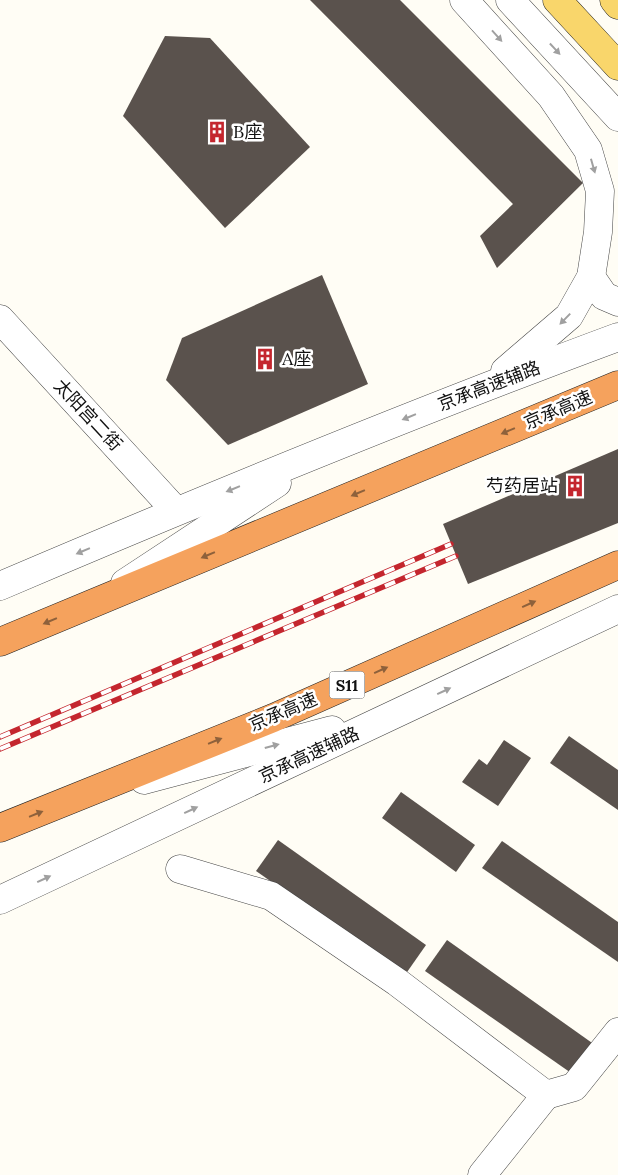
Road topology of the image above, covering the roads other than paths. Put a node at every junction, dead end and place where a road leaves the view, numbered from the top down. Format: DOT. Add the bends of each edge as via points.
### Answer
graph roads {
  1 [pos="464,0"];
  2 [pos="510,0"];
  3 [pos="557,0"];
  4 [pos="614,0"];
  5 [pos="618,5"];
  6 [pos="618,66"];
  7 [pos="618,117"];
  8 [pos="591,277"];
  9 [pos="618,302"];
  10 [pos="0,320"];
  11 [pos="618,337"];
  12 [pos="488,385"];
  13 [pos="618,385"];
  14 [pos="327,451"];
  15 [pos="176,511"];
  16 [pos="618,565"];
  17 [pos="0,586"];
  18 [pos="95,602"];
  19 [pos="618,609"];
  20 [pos="0,642"];
  21 [pos="400,712"];
  22 [pos="73,799"];
  23 [pos="0,828"];
  24 [pos="180,869"];
  25 [pos="0,900"];
  26 [pos="618,1032"];
  27 [pos="546,1095"];
  28 [pos="482,1175"];
  1 -- 8 [label="street, one-way" via="551,96 588,150 600,191"];
  2 -- 7 [label="street, one-way"];
  3 -- 6 [label="main road"];
  4 -- 5 [label="main road"];
  8 -- 9 [label="street" via="604,296"];
  8 -- 12 [label="street, one-way" via="569,316"];
  10 -- 15 [label="street, 太阳宫二街"];
  11 -- 12 [label="street, 京承高速辅路"];
  12 -- 14 [label="street, 京承高速辅路, one-way"];
  13 -- 18 [label="highway, 京承高速, one-way"];
  14 -- 15 [label="street, 京承高速辅路, one-way"];
  14 -- 18 [label="street"];
  15 -- 17 [label="street, 京承高速辅路, one-way"];
  22 -- 16 [label="highway, 京承高速 / S11, one-way" via="273,718"];
  18 -- 20 [label="highway, 京承高速, one-way"];
  21 -- 19 [label="street, 京承高速辅路, one-way"];
  22 -- 21 [label="street, one-way"];
  25 -- 21 [label="street, 京承高速辅路, one-way"];
  23 -- 22 [label="highway, 京承高速 / S11, one-way"];
  24 -- 27 [label="street" via="271,896 397,982"];
  26 -- 27 [label="street" via="574,1087"];
  27 -- 28 [label="street"];
}
